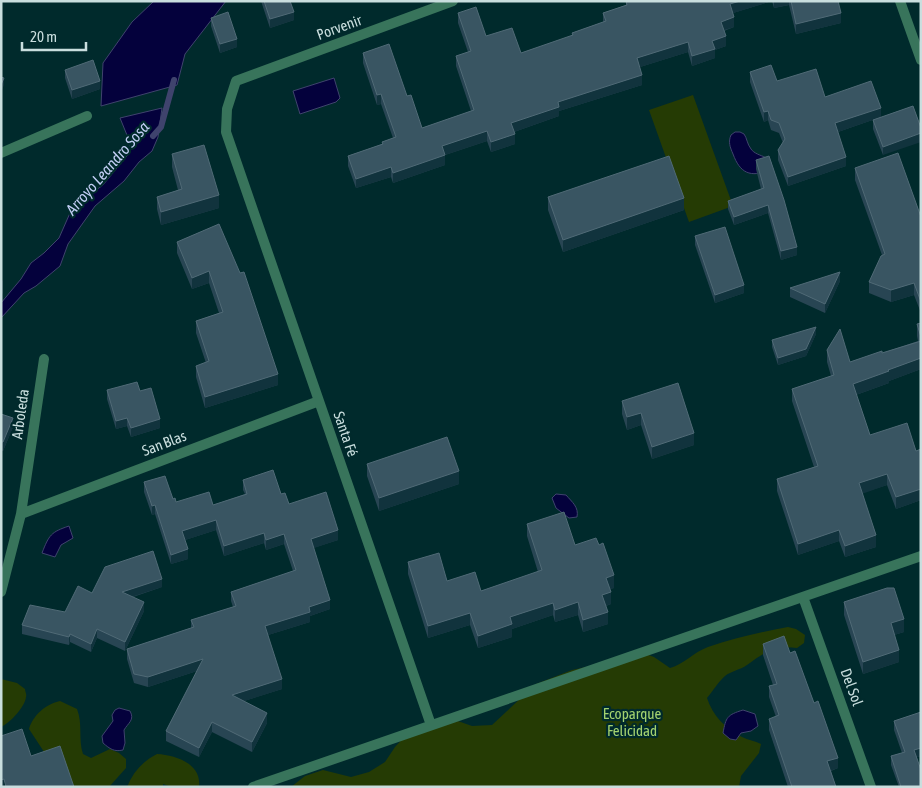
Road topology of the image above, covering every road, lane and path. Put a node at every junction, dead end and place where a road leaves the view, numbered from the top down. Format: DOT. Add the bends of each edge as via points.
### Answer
graph roads {
  1 [pos="453,1"];
  2 [pos="900,1"];
  3 [pos="921,60"];
  4 [pos="236,81"];
  5 [pos="87,116"];
  6 [pos="1,152"];
  7 [pos="44,358"];
  8 [pos="319,401"];
  9 [pos="21,514"];
  10 [pos="921,556"];
  11 [pos="1,592"];
  12 [pos="804,596"];
  13 [pos="430,725"];
  14 [pos="253,787"];
  15 [pos="871,787"];
  1 -- 4 [label="street, Porvenir"];
  2 -- 3 [label="street"];
  4 -- 8 [label="street, Santa Fé" via="227,109 226,132"];
  5 -- 6 [label="street"];
  7 -- 9 [label="street, Arboleda"];
  8 -- 9 [label="street, San Blas"];
  8 -- 13 [label="street, Santa Fé"];
  9 -- 11 [label="street, Arboleda"];
  10 -- 12 [label="street"];
  12 -- 13 [label="street"];
  12 -- 15 [label="street, Del Sol"];
  13 -- 14 [label="street"];
}
